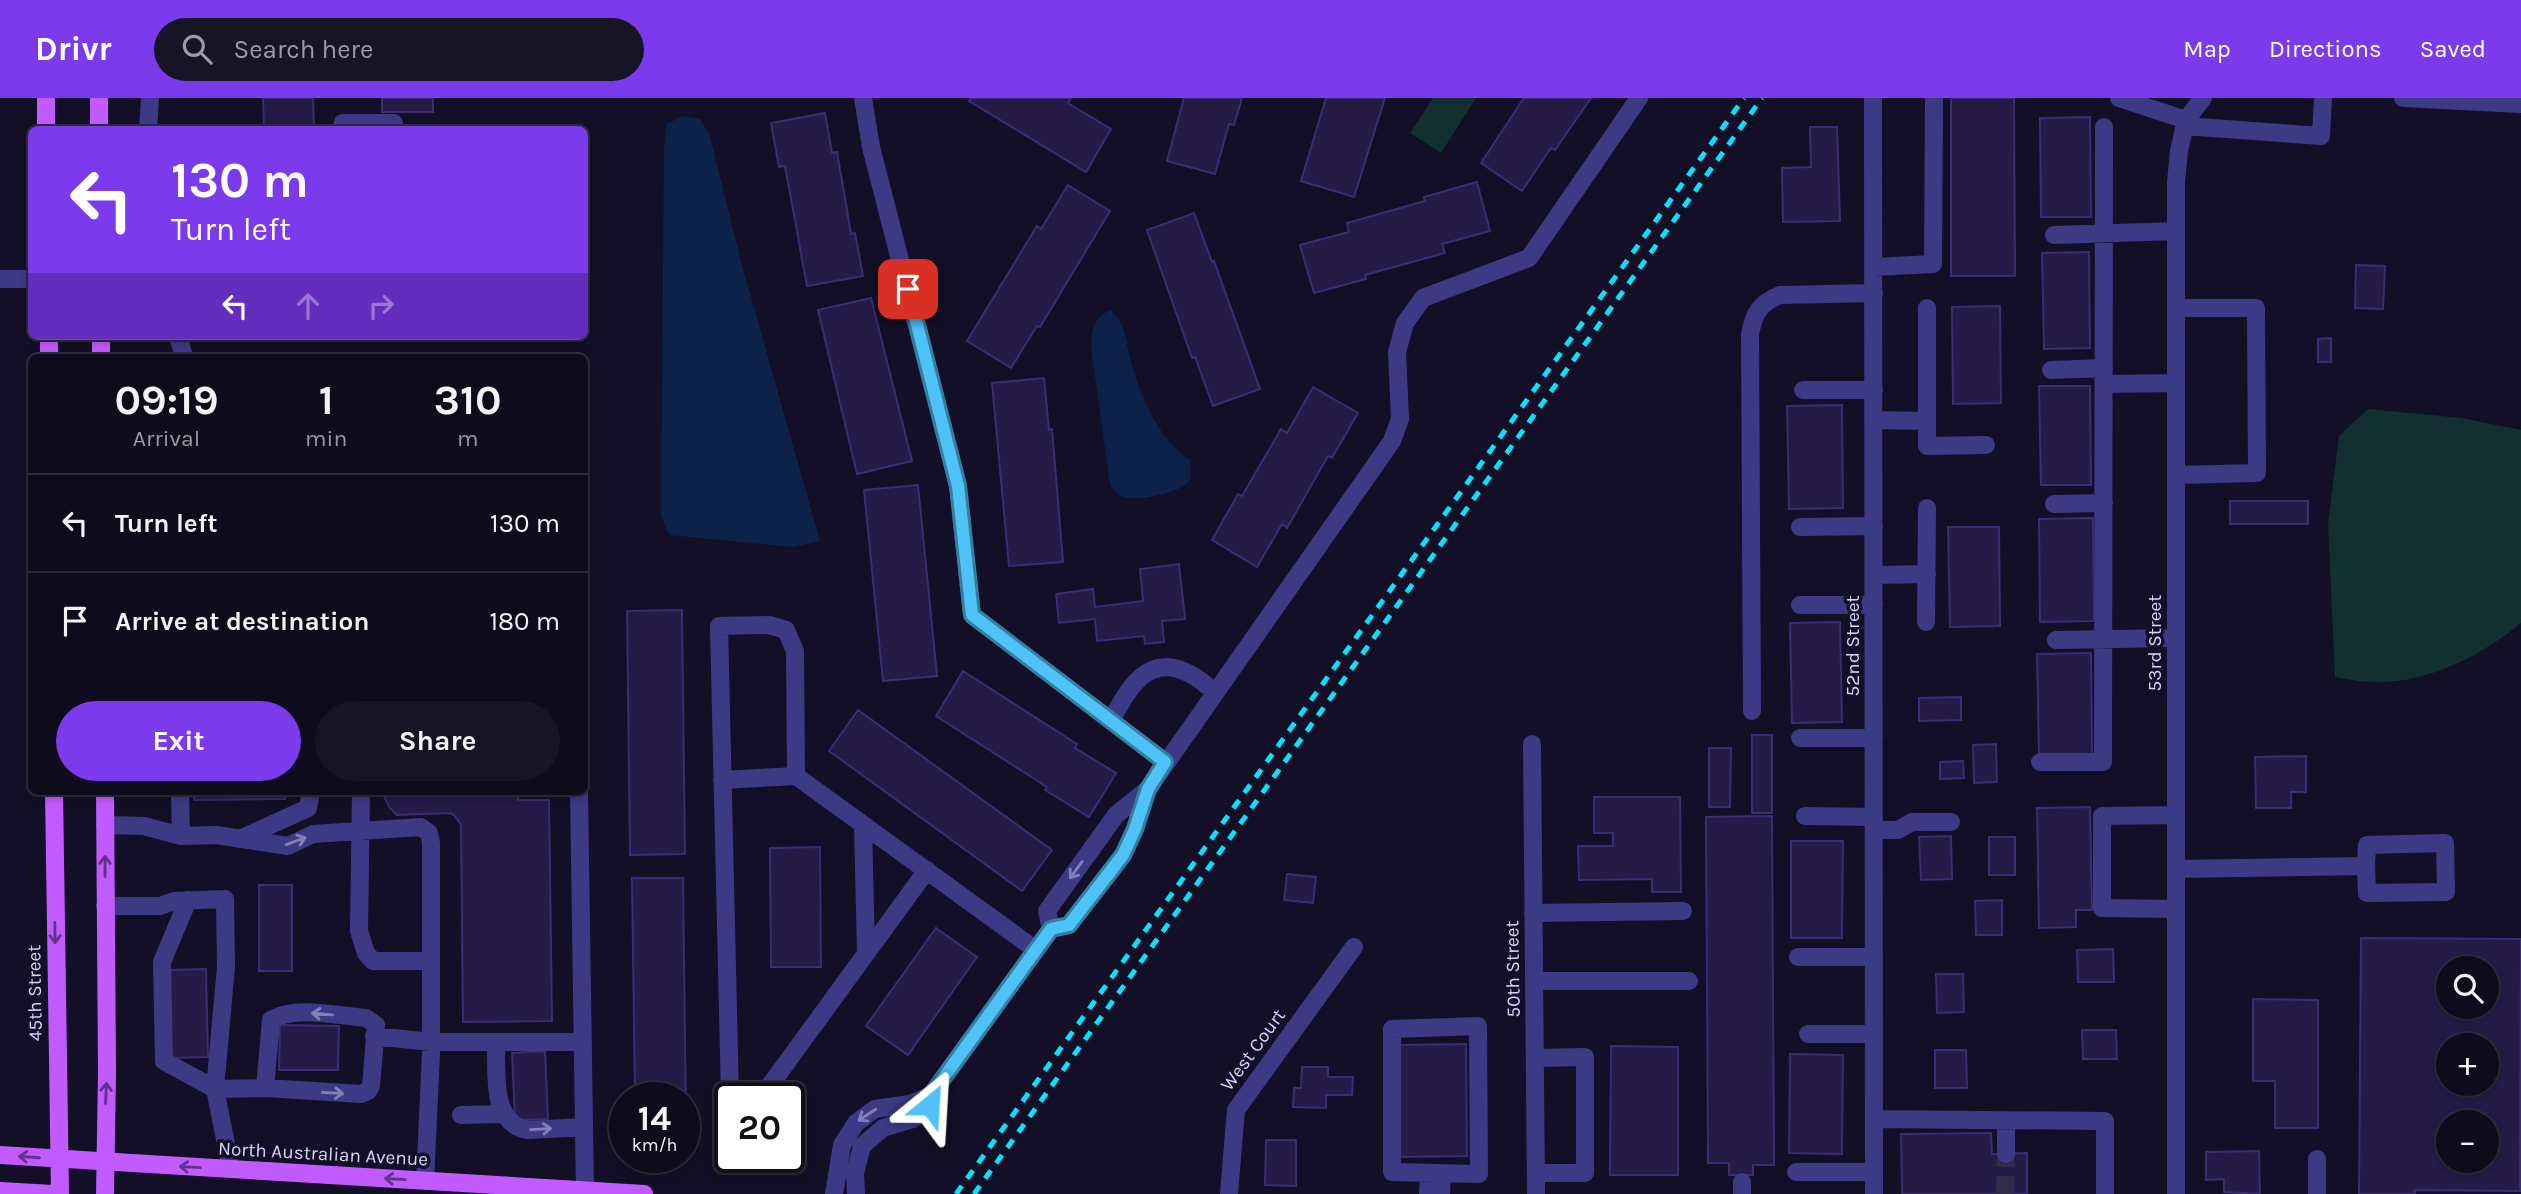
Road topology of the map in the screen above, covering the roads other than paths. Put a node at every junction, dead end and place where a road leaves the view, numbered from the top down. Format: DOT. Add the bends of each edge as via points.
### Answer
graph roads {
  1 [pos="46,98"];
  2 [pos="99,98"];
  3 [pos="150,98"];
  4 [pos="863,98"];
  5 [pos="1639,98"];
  6 [pos="1873,98"];
  7 [pos="1934,98"];
  8 [pos="2119,98"];
  9 [pos="2203,98"];
  10 [pos="2323,98"];
  11 [pos="2403,98"];
  12 [pos="2429,99"];
  13 [pos="2521,104"];
  14 [pos="394,123"];
  15 [pos="2186,123"];
  16 [pos="46,126"];
  17 [pos="99,126"];
  18 [pos="148,126"];
  19 [pos="342,126"];
  20 [pos="2104,127"];
  21 [pos="2176,231"];
  22 [pos="2104,233"];
  23 [pos="2054,235"];
  24 [pos="1873,267"];
  25 [pos="0,279"];
  26 [pos="28,279"];
  27 [pos="1874,293"];
  28 [pos="1927,308"];
  29 [pos="2176,308"];
  30 [pos="2051,370"];
  31 [pos="2104,376"];
  32 [pos="2176,383"];
  33 [pos="1803,390"];
  34 [pos="1874,390"];
  35 [pos="1874,420"];
  36 [pos="1927,421"];
  37 [pos="1986,445"];
  38 [pos="2176,475"];
  39 [pos="2104,503"];
  40 [pos="2054,504"];
  41 [pos="1927,508"];
  42 [pos="1874,526"];
  43 [pos="1800,527"];
  44 [pos="1927,574"];
  45 [pos="1874,575"];
  46 [pos="1800,605"];
  47 [pos="1874,606"];
  48 [pos="1926,622"];
  49 [pos="2176,638"];
  50 [pos="2056,639"];
  51 [pos="2103,639"];
  52 [pos="1215,692"];
  53 [pos="1752,711"];
  54 [pos="1111,721"];
  55 [pos="1800,738"];
  56 [pos="1874,738"];
  57 [pos="1532,744"];
  58 [pos="1165,762"];
  59 [pos="2040,762"];
  60 [pos="796,776"];
  61 [pos="722,780"];
  62 [pos="1148,789"];
  63 [pos="54,795"];
  64 [pos="104,795"];
  65 [pos="180,795"];
  66 [pos="310,795"];
  67 [pos="361,795"];
  68 [pos="579,795"];
  69 [pos="2176,815"];
  70 [pos="1805,816"];
  71 [pos="1951,822"];
  72 [pos="863,824"];
  73 [pos="1874,824"];
  74 [pos="105,825"];
  75 [pos="361,829"];
  76 [pos="181,836"];
  77 [pos="1100,838"];
  78 [pos="240,839"];
  79 [pos="1123,855"];
  80 [pos="2366,866"];
  81 [pos="2176,869"];
  82 [pos="927,870"];
  83 [pos="188,900"];
  84 [pos="106,906"];
  85 [pos="2176,909"];
  86 [pos="1683,911"];
  87 [pos="1534,913"];
  88 [pos="1051,929"];
  89 [pos="1354,947"];
  90 [pos="1036,950"];
  91 [pos="866,953"];
  92 [pos="1798,957"];
  93 [pos="1874,957"];
  94 [pos="432,961"];
  95 [pos="1534,981"];
  96 [pos="1689,981"];
  97 [pos="1808,1034"];
  98 [pos="1874,1034"];
  99 [pos="374,1036"];
  100 [pos="431,1042"];
  101 [pos="496,1042"];
  102 [pos="583,1042"];
  103 [pos="1535,1058"];
  104 [pos="730,1082"];
  105 [pos="772,1082"];
  106 [pos="265,1088"];
  107 [pos="215,1089"];
  108 [pos="931,1095"];
  109 [pos="503,1114"];
  110 [pos="461,1115"];
  111 [pos="1874,1119"];
  112 [pos="2006,1120"];
  113 [pos="584,1127"];
  114 [pos="2006,1153"];
  115 [pos="0,1155"];
  116 [pos="59,1158"];
  117 [pos="2317,1158"];
  118 [pos="104,1161"];
  119 [pos="231,1169"];
  120 [pos="1797,1172"];
  121 [pos="1874,1172"];
  122 [pos="1536,1173"];
  123 [pos="1436,1174"];
  124 [pos="425,1181"];
  125 [pos="0,1191"];
  126 [pos="585,1192"];
  127 [pos="53,1194"];
  128 [pos="60,1194"];
  129 [pos="105,1194"];
  130 [pos="644,1194"];
  131 [pos="834,1194"];
  132 [pos="856,1194"];
  133 [pos="1229,1194"];
  134 [pos="1428,1194"];
  135 [pos="1441,1194"];
  136 [pos="1536,1194"];
  137 [pos="1874,1194"];
  138 [pos="2105,1194"];
  139 [pos="2176,1194"];
  140 [pos="2317,1194"];
  1 -- 16 [label="main road"];
  2 -- 17 [label="main road"];
  3 -- 18 [label="street"];
  4 -- 54 [label="street" via="871,147 958,486 972,615"];
  5 -- 52 [label="street" via="1529,258 1423,298 1405,323 1397,352 1400,419 1392,441"];
  6 -- 24 [label="street, 52nd Street"];
  7 -- 24 [label="street" via="1933,264"];
  8 -- 15 [label="street"];
  9 -- 15 [label="street, 53rd Street"];
  10 -- 15 [label="street" via="2321,136"];
  11 -- 12 [label="street"];
  12 -- 13 [label="street"];
  14 -- 19 [label="street"];
  15 -- 21 [label="street, 53rd Street" via="2176,182"];
  20 -- 22 [label="street"];
  21 -- 22 [label="street"];
  21 -- 29 [label="street, 53rd Street"];
  22 -- 23 [label="street"];
  22 -- 31 [label="street"];
  24 -- 27 [label="street, 52nd Street"];
  25 -- 26 [label="street"];
  27 -- 34 [label="street, 52nd Street"];
  27 -- 53 [label="street" via="1780,295 1766,300 1754,314 1749,334"];
  28 -- 36 [label="street"];
  29 -- 32 [label="street, 53rd Street"];
  29 -- 38 [label="street" via="2256,308 2257,460 2257,473"];
  30 -- 31 [label="street"];
  31 -- 32 [label="street"];
  31 -- 39 [label="street"];
  32 -- 38 [label="street, 53rd Street"];
  33 -- 34 [label="street"];
  34 -- 35 [label="street, 52nd Street"];
  35 -- 36 [label="street"];
  35 -- 42 [label="street, 52nd Street"];
  36 -- 37 [label="street" via="1927,446"];
  38 -- 49 [label="street, 53rd Street"];
  39 -- 40 [label="street"];
  39 -- 51 [label="street"];
  41 -- 44 [label="street"];
  42 -- 43 [label="street"];
  42 -- 45 [label="street, 52nd Street"];
  44 -- 45 [label="street"];
  44 -- 48 [label="street"];
  45 -- 47 [label="street, 52nd Street"];
  46 -- 47 [label="street"];
  47 -- 56 [label="street, 52nd Street"];
  49 -- 51 [label="street"];
  49 -- 69 [label="street, 53rd Street"];
  50 -- 51 [label="street"];
  51 -- 59 [label="street" via="2103,762"];
  52 -- 54 [label="street" via="1187,672 1164,667 1142,674"];
  52 -- 58 [label="street"];
  54 -- 58 [label="street"];
  55 -- 56 [label="street"];
  56 -- 73 [label="street, 52nd Street"];
  57 -- 87 [label="street, 50th Street"];
  58 -- 62 [label="street"];
  60 -- 61 [label="street"];
  60 -- 61 [label="street" via="796,651 786,630 769,625 719,626"];
  60 -- 72 [label="street"];
  61 -- 104 [label="street"];
  62 -- 77 [label="street" via="1116,815"];
  62 -- 79 [label="street"];
  63 -- 116 [label="main road, 45th Street, one-way"];
  64 -- 74 [label="main road"];
  65 -- 76 [label="street"];
  66 -- 78 [label="street" via="308,808"];
  67 -- 75 [label="street"];
  68 -- 102 [label="street"];
  69 -- 81 [label="street, 53rd Street"];
  69 -- 85 [label="street" via="2102,816 2102,908"];
  70 -- 73 [label="street"];
  71 -- 73 [label="street" via="1912,822 1898,830"];
  72 -- 82 [label="street"];
  72 -- 91 [label="street"];
  73 -- 93 [label="street, 52nd Street"];
  74 -- 76 [label="street" via="144,826"];
  84 -- 74 [label="main road, one-way"];
  78 -- 75 [label="street, one-way" via="288,846 313,834"];
  75 -- 94 [label="street" via="359,931 366,953 373,961"];
  75 -- 94 [label="street" via="422,827 429,833"];
  76 -- 78 [label="street"];
  77 -- 79 [label="street"];
  77 -- 88 [label="street, one-way" via="1047,911"];
  79 -- 88 [label="street" via="1069,925"];
  80 -- 80 [label="street" via="2367,893 2446,892 2445,843 2367,845"];
  80 -- 81 [label="street"];
  81 -- 85 [label="street, 53rd Street"];
  82 -- 90 [label="street"];
  82 -- 91 [label="street"];
  83 -- 84 [label="street" via="160,906"];
  83 -- 107 [label="street" via="162,962 164,1061"];
  83 -- 107 [label="street" via="225,899 226,967"];
  118 -- 84 [label="main road, one-way"];
  85 -- 139 [label="street, 53rd Street"];
  86 -- 87 [label="street"];
  87 -- 95 [label="street, 50th Street"];
  88 -- 90 [label="street"];
  89 -- 133 [label="street, West Court" via="1236,1111"];
  90 -- 108 [label="street"];
  91 -- 105 [label="street"];
  92 -- 93 [label="street"];
  93 -- 98 [label="street, 52nd Street"];
  94 -- 100 [label="street"];
  95 -- 96 [label="street"];
  95 -- 103 [label="street, 50th Street"];
  97 -- 98 [label="street"];
  98 -- 111 [label="street, 52nd Street"];
  99 -- 100 [label="street"];
  106 -- 99 [label="street, one-way" via="368,1091"];
  99 -- 106 [label="street, one-way" via="376,1025 366,1018 280,1014 271,1020"];
  100 -- 101 [label="street"];
  100 -- 124 [label="street"];
  101 -- 102 [label="street"];
  101 -- 109 [label="street"];
  102 -- 113 [label="street"];
  103 -- 122 [label="street, 50th Street"];
  103 -- 122 [label="street" via="1585,1057 1585,1173"];
  106 -- 107 [label="street"];
  107 -- 119 [label="street"];
  108 -- 131 [label="street, one-way" via="875,1109 856,1123 842,1145"];
  108 -- 132 [label="street" via="930,1105 913,1119 883,1128 862,1146 855,1173"];
  109 -- 110 [label="street"];
  109 -- 113 [label="street, one-way" via="521,1129"];
  111 -- 112 [label="street"];
  111 -- 121 [label="street, 52nd Street"];
  112 -- 114 [label="street"];
  112 -- 138 [label="street" via="2105,1121"];
  113 -- 126 [label="street"];
  116 -- 115 [label="main road, North Australian Avenue, one-way"];
  116 -- 118 [label="main road, North Australian Avenue"];
  116 -- 128 [label="main road, 45th Street"];
  117 -- 140 [label="street"];
  119 -- 118 [label="main road, North Australian Avenue, one-way"];
  118 -- 129 [label="main road"];
  124 -- 119 [label="main road, North Australian Avenue, one-way"];
  120 -- 121 [label="street"];
  121 -- 137 [label="street, 52nd Street"];
  122 -- 136 [label="street, 50th Street"];
  123 -- 123 [label="street" via="1479,1174 1478,1026 1392,1029 1392,1172"];
  123 -- 134 [label="street"];
  123 -- 135 [label="street"];
  124 -- 126 [label="main road, North Australian Avenue"];
  125 -- 127 [label="main road"];
  126 -- 130 [label="main road, North Australian Avenue"];
}
